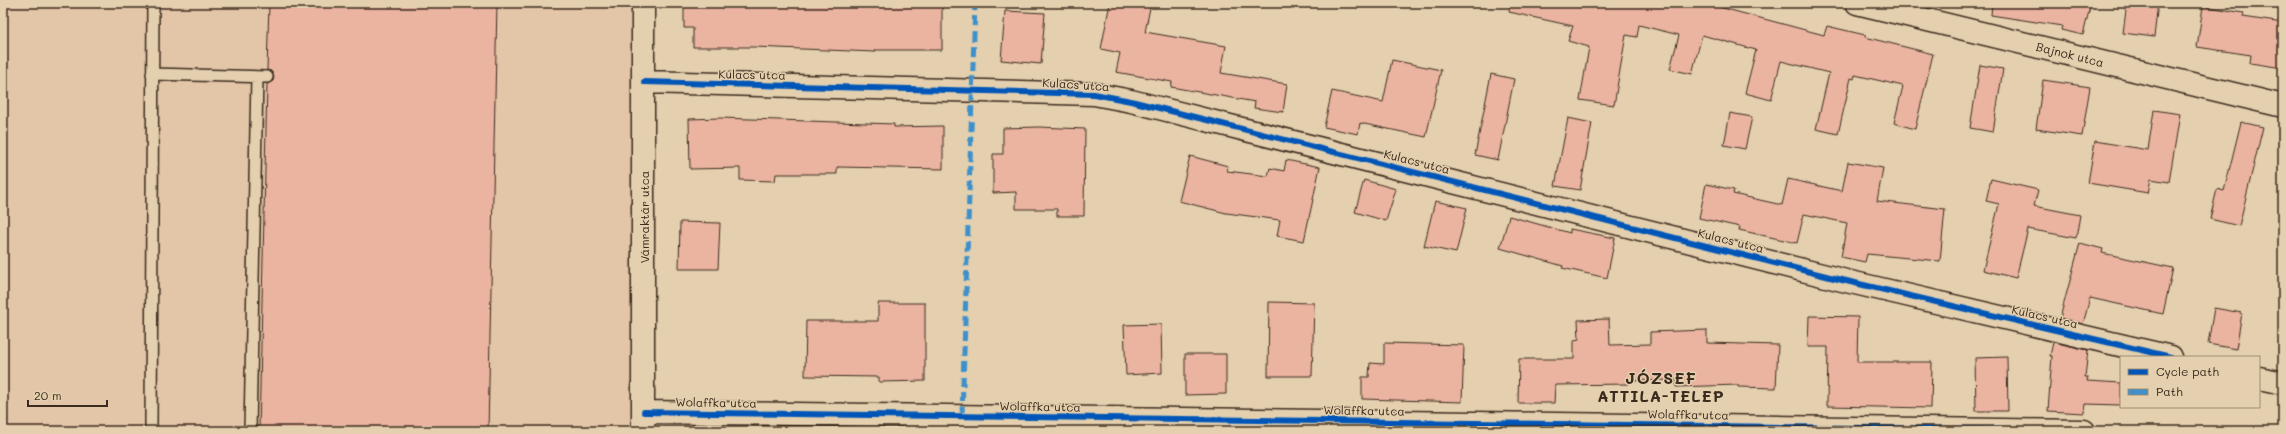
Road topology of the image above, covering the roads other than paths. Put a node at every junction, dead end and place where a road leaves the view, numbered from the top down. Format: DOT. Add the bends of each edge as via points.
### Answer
graph roads {
  1 [pos="153,3"];
  2 [pos="643,3"];
  3 [pos="1857,3"];
  4 [pos="152,74"];
  5 [pos="644,82"];
  6 [pos="2283,106"];
  7 [pos="2167,356"];
  8 [pos="2260,378"];
  9 [pos="2283,383"];
  10 [pos="644,421"];
  11 [pos="151,431"];
  12 [pos="250,431"];
  13 [pos="2084,431"];
  1 -- 4 [label="lane"];
  2 -- 5 [label="street, Vámraktár utca"];
  3 -- 6 [label="street, Bajnok utca"];
  4 -- 11 [label="lane"];
  4 -- 12 [label="lane" via="262,77"];
  5 -- 7 [label="street, Kulacs utca" via="1094,94 1131,100 1842,280"];
  5 -- 10 [label="street, Vámraktár utca"];
  8 -- 9 [label="street"];
  10 -- 13 [label="street, Wolaffka utca"];
}
